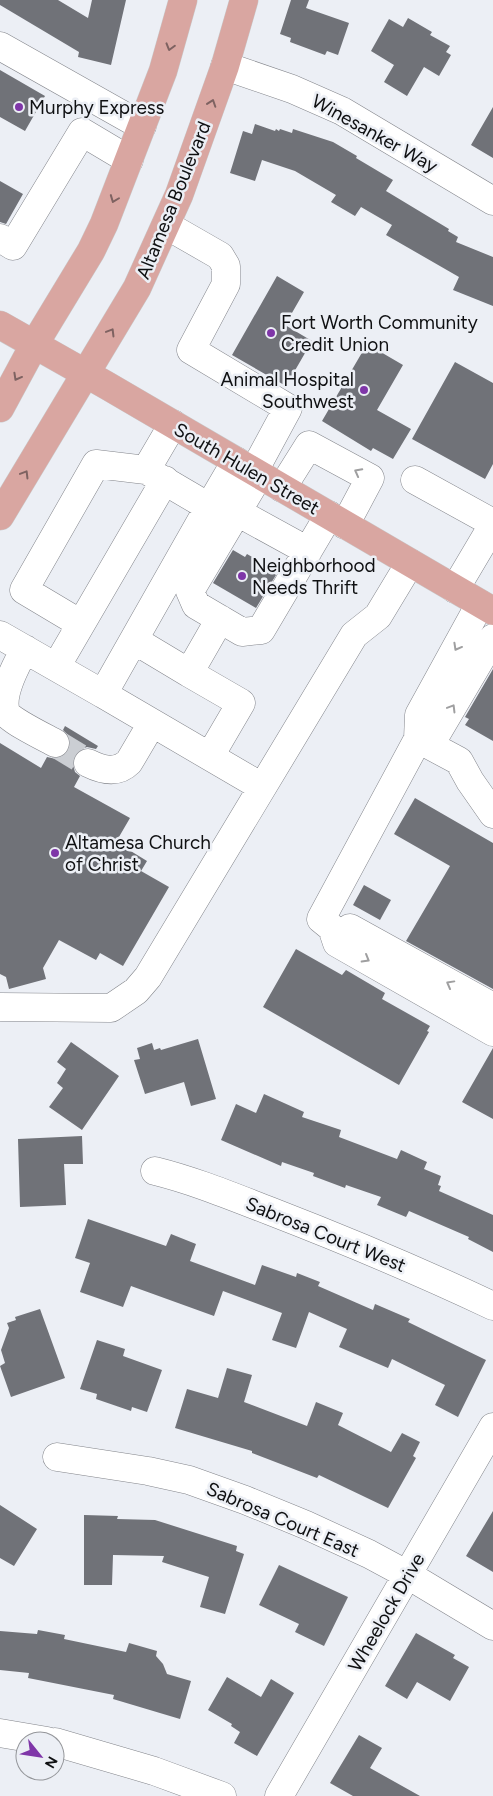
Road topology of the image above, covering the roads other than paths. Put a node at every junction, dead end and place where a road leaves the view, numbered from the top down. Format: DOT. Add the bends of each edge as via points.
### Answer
graph roads {
  1 [pos="183,0"];
  2 [pos="244,0"];
  3 [pos="0,46"];
  4 [pos="225,66"];
  5 [pos="142,126"];
  6 [pos="129,160"];
  7 [pos="493,201"];
  8 [pos="166,225"];
  9 [pos="0,238"];
  10 [pos="0,325"];
  11 [pos="34,345"];
  12 [pos="86,373"];
  13 [pos="0,408"];
  14 [pos="174,424"];
  15 [pos="250,469"];
  16 [pos="155,475"];
  17 [pos="415,480"];
  18 [pos="282,488"];
  19 [pos="209,507"];
  20 [pos="237,512"];
  21 [pos="0,516"];
  22 [pos="337,520"];
  23 [pos="493,524"];
  24 [pos="308,551"];
  25 [pos="410,563"];
  26 [pos="455,589"];
  27 [pos="486,608"];
  28 [pos="220,619"];
  29 [pos="81,624"];
  30 [pos="0,635"];
  31 [pos="493,638"];
  32 [pos="134,640"];
  33 [pos="25,649"];
  34 [pos="56,667"];
  35 [pos="189,672"];
  36 [pos="103,694"];
  37 [pos="152,723"];
  38 [pos="418,739"];
  39 [pos="55,743"];
  40 [pos="210,756"];
  41 [pos="88,763"];
  42 [pos="262,787"];
  43 [pos="493,814"];
  44 [pos="332,928"];
  45 [pos="0,1007"];
  46 [pos="493,1007"];
  47 [pos="493,1032"];
  48 [pos="155,1171"];
  49 [pos="493,1306"];
  50 [pos="493,1427"];
  51 [pos="57,1457"];
  52 [pos="408,1575"];
  53 [pos="493,1626"];
  54 [pos="0,1733"];
  55 [pos="15,1736"];
  56 [pos="65,1745"];
  57 [pos="222,1796"];
  58 [pos="279,1796"];
  1 -- 5 [label="main road, one-way" via="163,71"];
  2 -- 4 [label="main road, Altamesa Boulevard"];
  3 -- 5 [label="street"];
  4 -- 7 [label="street, Winesanker Way" via="342,110"];
  8 -- 4 [label="main road, Altamesa Boulevard, one-way" via="180,195"];
  5 -- 6 [label="main road"];
  6 -- 9 [label="street" via="82,132 14,246"];
  6 -- 11 [label="main road, one-way" via="91,251"];
  12 -- 8 [label="main road, Altamesa Boulevard, one-way" via="137,288"];
  8 -- 15 [label="street" via="220,256 226,266 226,284 191,350 288,408"];
  10 -- 11 [label="main road, South Hulen Street"];
  11 -- 12 [label="main road, South Hulen Street"];
  11 -- 13 [label="main road, one-way"];
  12 -- 14 [label="main road, South Hulen Street"];
  21 -- 12 [label="main road, Altamesa Boulevard, one-way"];
  14 -- 15 [label="main road, South Hulen Street"];
  14 -- 16 [label="street"];
  15 -- 18 [label="main road, South Hulen Street"];
  15 -- 19 [label="street"];
  15 -- 20 [label="street"];
  16 -- 19 [label="street"];
  16 -- 29 [label="street"];
  16 -- 29 [label="street" via="96,464 24,590"];
  17 -- 23 [label="street"];
  18 -- 22 [label="main road, South Hulen Street"];
  22 -- 18 [label="street, one-way" via="370,478 309,445"];
  19 -- 32 [label="street"];
  20 -- 24 [label="street"];
  20 -- 28 [label="street" via="190,591 196,604"];
  22 -- 24 [label="street"];
  22 -- 25 [label="main road, South Hulen Street"];
  23 -- 26 [label="street"];
  24 -- 28 [label="street" via="261,630 242,632"];
  25 -- 26 [label="main road, South Hulen Street"];
  25 -- 42 [label="street" via="378,616 354,635"];
  26 -- 27 [label="main road, South Hulen Street"];
  27 -- 38 [label="street, one-way" via="419,715"];
  28 -- 35 [label="street"];
  29 -- 34 [label="street"];
  30 -- 33 [label="street"];
  38 -- 31 [label="street, one-way" via="437,733"];
  32 -- 35 [label="street"];
  32 -- 36 [label="street"];
  33 -- 34 [label="street"];
  33 -- 39 [label="street" via="5,685 2,705 12,718"];
  34 -- 36 [label="street"];
  35 -- 40 [label="street" via="241,703"];
  36 -- 37 [label="street"];
  37 -- 40 [label="street"];
  37 -- 41 [label="street" via="124,767 110,770"];
  38 -- 43 [label="street" via="459,761"];
  38 -- 44 [label="street" via="321,919"];
  40 -- 42 [label="street"];
  42 -- 45 [label="street" via="136,992 111,1008"];
  46 -- 44 [label="street, one-way" via="348,928"];
  44 -- 47 [label="street, one-way" via="337,943"];
  48 -- 49 [label="street, Sabrosa Court West" via="190,1180 339,1237"];
  50 -- 52 [label="street, Wheelock Drive"];
  51 -- 52 [label="street, Sabrosa Court East" via="189,1480 306,1525"];
  52 -- 53 [label="street, Sabrosa Court East"];
  52 -- 58 [label="street, Wheelock Drive"];
  54 -- 55 [label="street"];
  56 -- 57 [label="street" via="154,1771"];
}
